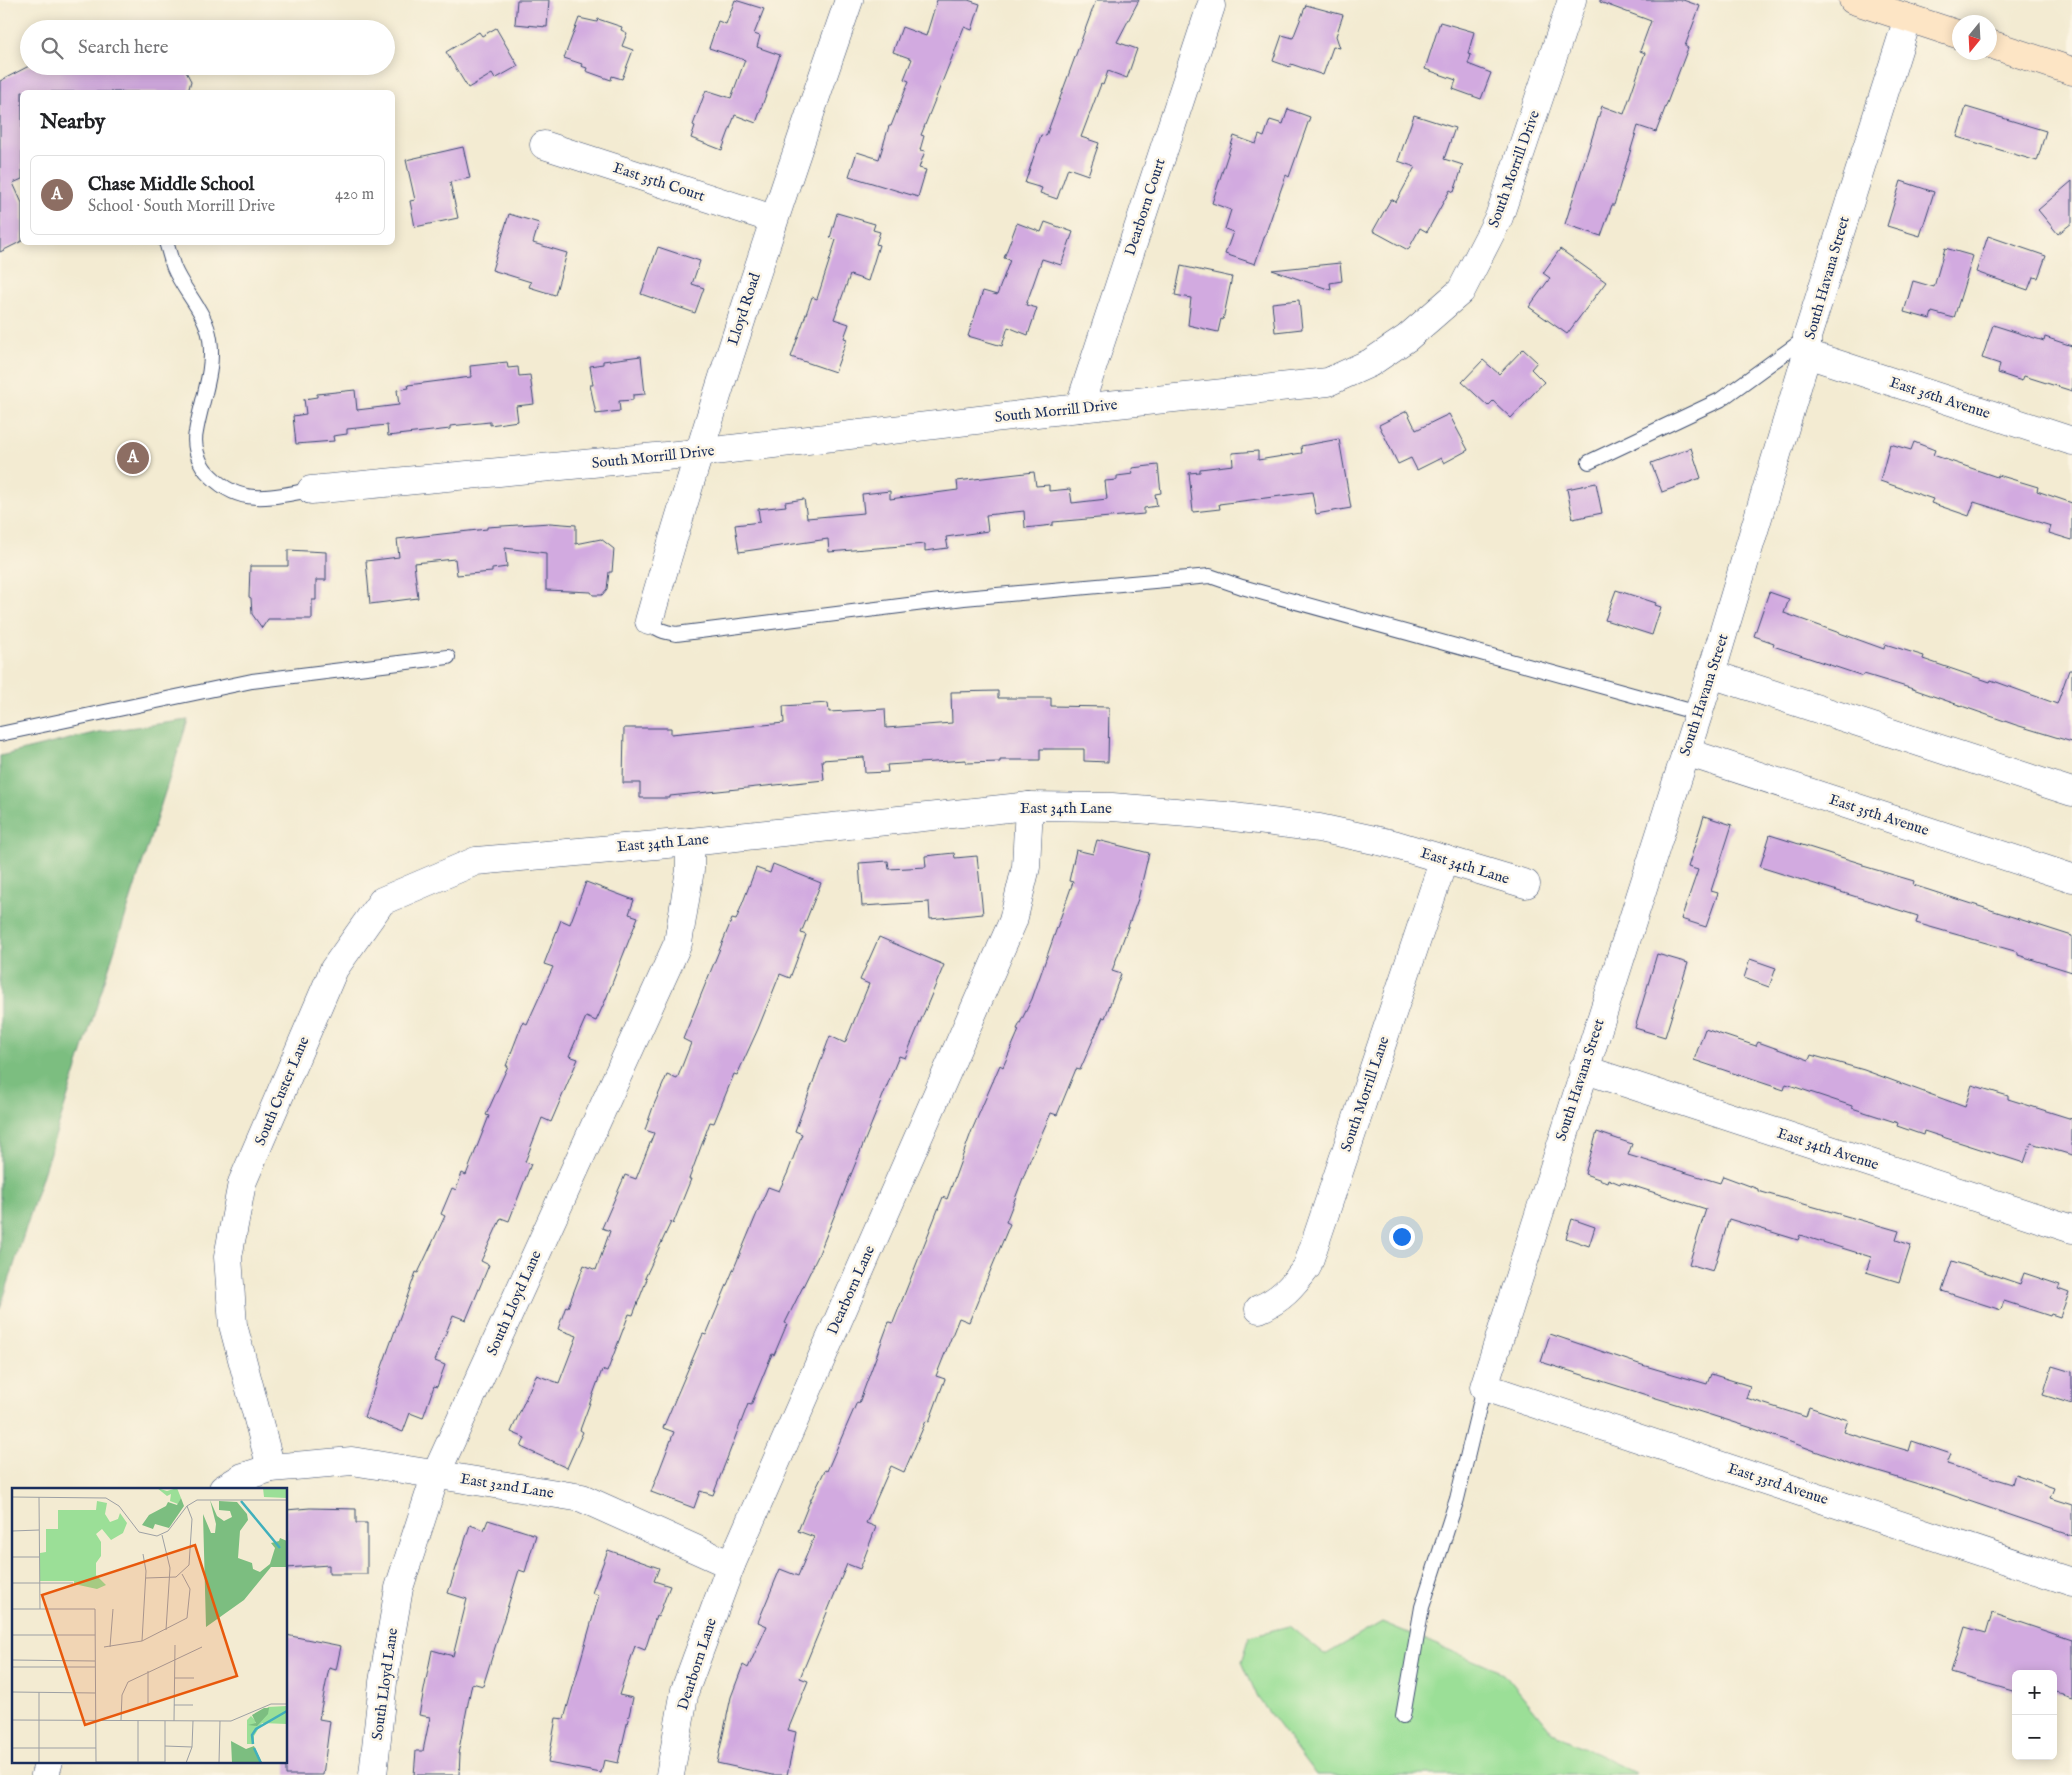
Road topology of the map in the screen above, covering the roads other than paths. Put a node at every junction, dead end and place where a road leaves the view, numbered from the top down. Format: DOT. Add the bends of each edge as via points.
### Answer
graph roads {
  1 [pos="849,0"];
  2 [pos="1572,0"];
  3 [pos="1853,0"];
  4 [pos="1211,6"];
  5 [pos="1911,9"];
  6 [pos="1952,30"];
  7 [pos="1997,46"];
  8 [pos="2072,71"];
  9 [pos="544,144"];
  10 [pos="773,219"];
  11 [pos="167,245"];
  12 [pos="1807,345"];
  13 [pos="1078,408"];
  14 [pos="2072,441"];
  15 [pos="697,453"];
  16 [pos="1589,462"];
  17 [pos="311,490"];
  18 [pos="649,620"];
  19 [pos="448,657"];
  20 [pos="1711,674"];
  21 [pos="1698,713"];
  22 [pos="0,734"];
  23 [pos="1686,752"];
  24 [pos="2072,792"];
  25 [pos="1029,806"];
  26 [pos="690,842"];
  27 [pos="600,848"];
  28 [pos="1444,860"];
  29 [pos="2072,878"];
  30 [pos="1526,884"];
  31 [pos="1583,1069"];
  32 [pos="2072,1229"];
  33 [pos="1259,1309"];
  34 [pos="1484,1387"];
  35 [pos="270,1468"];
  36 [pos="436,1474"];
  37 [pos="226,1488"];
  38 [pos="731,1565"];
  39 [pos="2072,1582"];
  40 [pos="1403,1716"];
  41 [pos="49,1762"];
  42 [pos="45,1775"];
  43 [pos="373,1775"];
  44 [pos="670,1775"];
  1 -- 10 [label="street, Lloyd Road"];
  2 -- 13 [label="street, South Morrill Drive" via="1499,217 1461,291 1407,338 1370,364 1328,382"];
  3 -- 5 [label="street"];
  4 -- 13 [label="street, Dearborn Court"];
  5 -- 6 [label="street"];
  5 -- 12 [label="street, South Havana Street"];
  7 -- 8 [label="street"];
  9 -- 10 [label="street, East 35th Court"];
  10 -- 15 [label="street, Lloyd Road"];
  11 -- 17 [label="lane" via="174,269 199,310 210,337 212,366 195,435 199,462 219,485 241,496 264,498"];
  12 -- 14 [label="street, East 36th Avenue"];
  12 -- 16 [label="lane" via="1720,400"];
  12 -- 20 [label="street, South Havana Street"];
  13 -- 15 [label="street, South Morrill Drive"];
  15 -- 17 [label="street, South Morrill Drive"];
  15 -- 18 [label="street, Lloyd Road"];
  18 -- 21 [label="lane" via="664,632 676,634 964,598 1210,576"];
  19 -- 22 [label="lane" via="252,681"];
  20 -- 21 [label="street, South Havana Street"];
  20 -- 24 [label="street"];
  21 -- 23 [label="street, South Havana Street"];
  23 -- 29 [label="street, East 35th Avenue"];
  23 -- 31 [label="street, South Havana Street"];
  25 -- 26 [label="street, East 34th Lane"];
  25 -- 28 [label="street, East 34th Lane" via="1112,807 1226,816 1301,826 1393,844"];
  25 -- 38 [label="street, Dearborn Lane" via="1026,867 1013,921"];
  26 -- 27 [label="street, East 34th Lane"];
  26 -- 36 [label="street, South Lloyd Lane" via="690,870 678,943"];
  27 -- 35 [label="street, South Custer Lane" via="476,861 382,901 334,969 242,1183 228,1257 233,1325"];
  28 -- 30 [label="street, East 34th Lane"];
  28 -- 33 [label="street, South Morrill Lane" via="1307,1266 1275,1302"];
  31 -- 32 [label="street, East 34th Avenue"];
  31 -- 34 [label="street, South Havana Street"];
  34 -- 39 [label="street, East 33rd Avenue"];
  34 -- 40 [label="lane" via="1457,1499 1422,1608"];
  35 -- 36 [label="street, East 32nd Lane" via="352,1461"];
  35 -- 37 [label="street" via="243,1477"];
  36 -- 38 [label="street, East 32nd Lane" via="582,1498"];
  36 -- 43 [label="street, South Lloyd Lane" via="399,1588 383,1682"];
  38 -- 44 [label="street, Dearborn Lane" via="686,1690"];
  41 -- 42 [label="street"];
}
